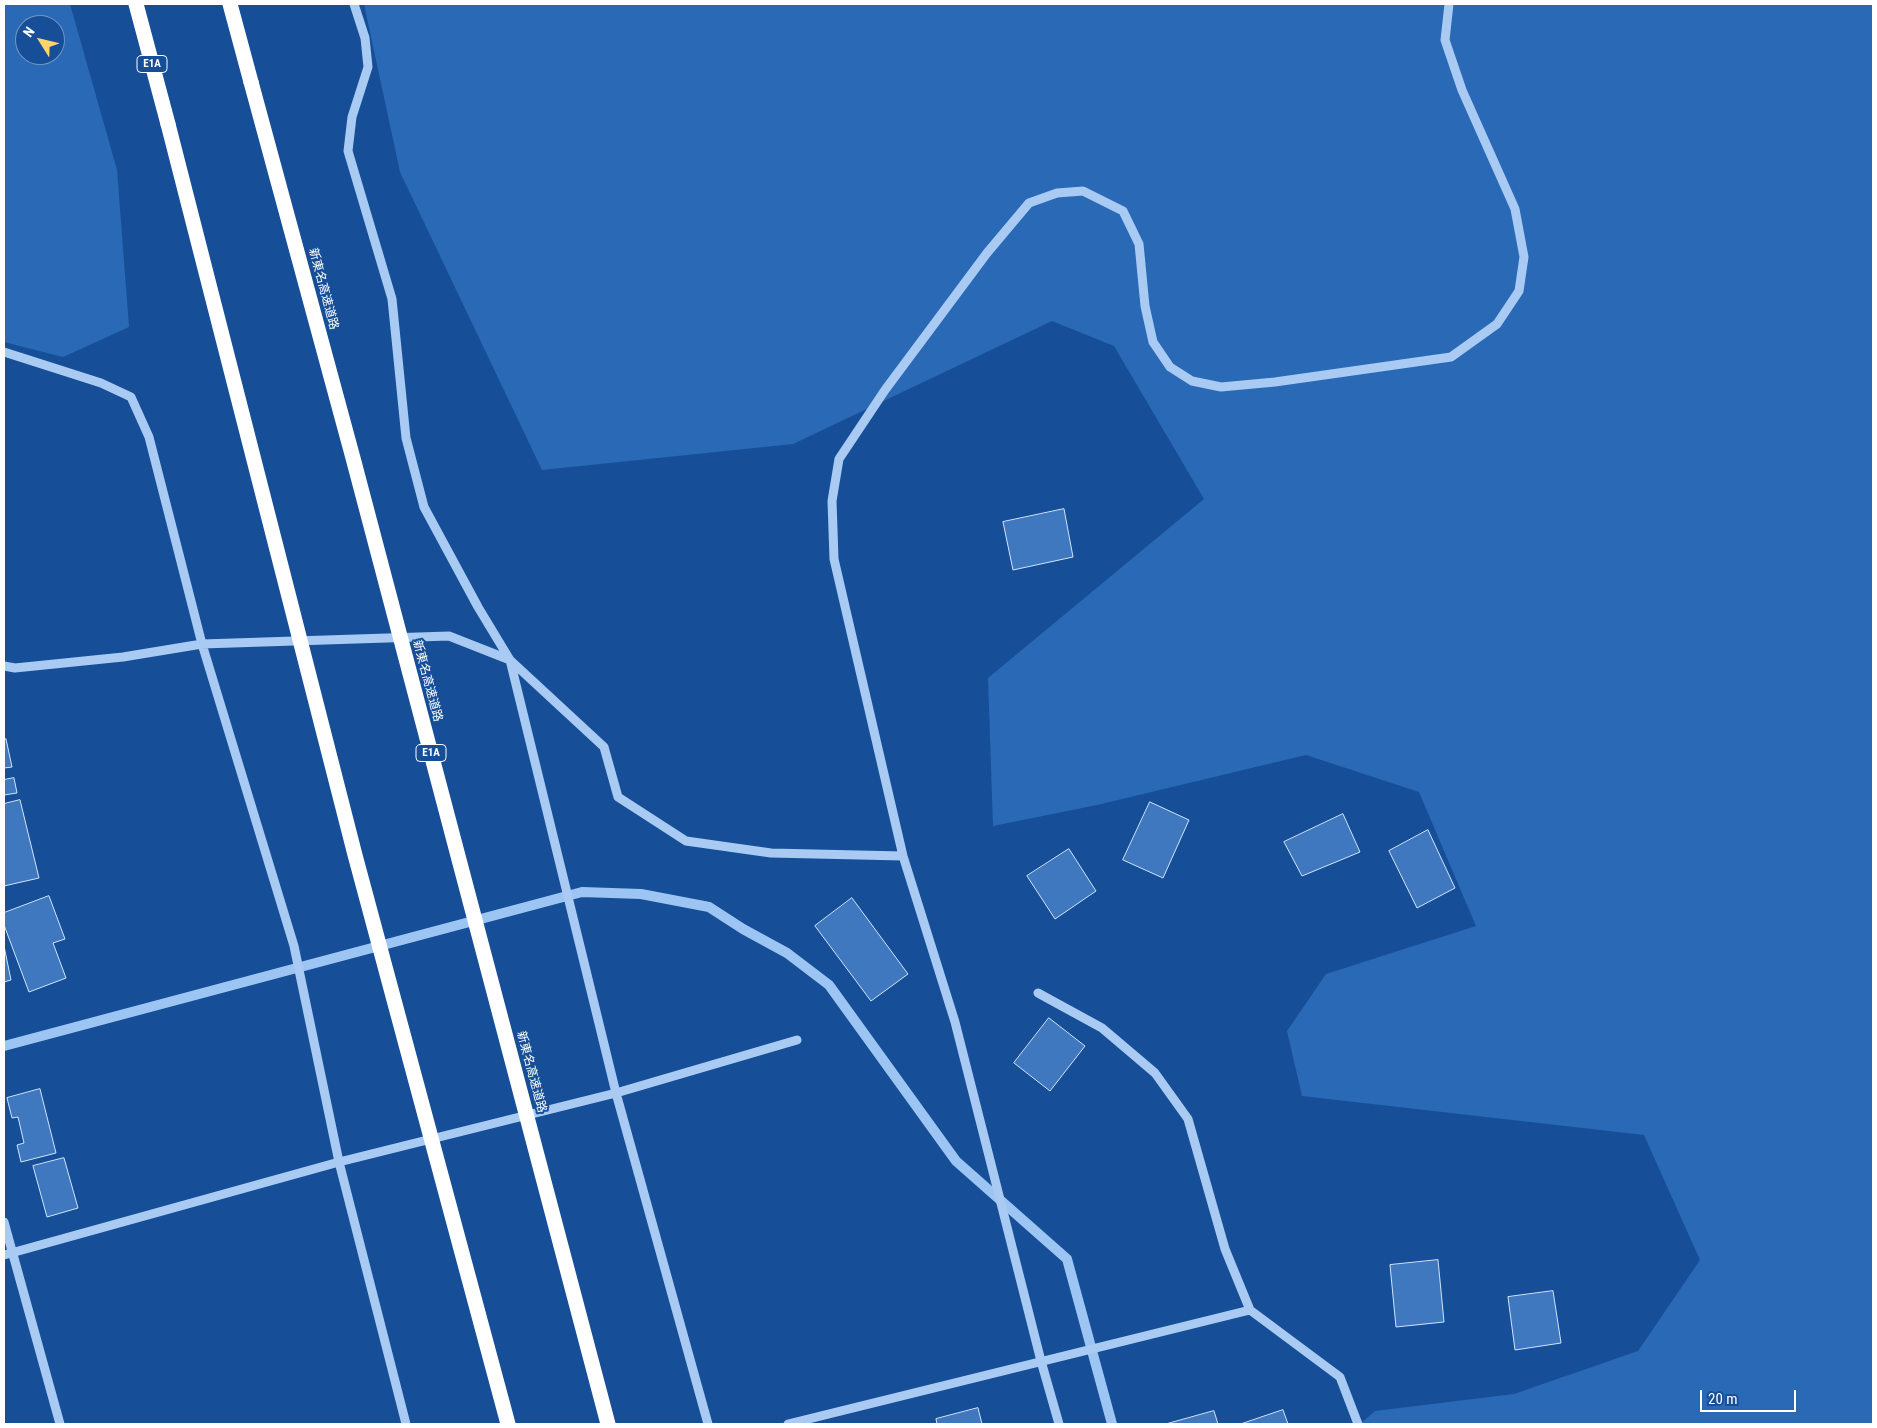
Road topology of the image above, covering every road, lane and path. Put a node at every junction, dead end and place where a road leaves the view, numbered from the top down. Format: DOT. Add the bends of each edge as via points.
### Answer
graph roads {
  1 [pos="136,4"];
  2 [pos="230,4"];
  3 [pos="354,4"];
  4 [pos="1448,4"];
  5 [pos="4,352"];
  6 [pos="202,644"];
  7 [pos="510,660"];
  8 [pos="4,666"];
  9 [pos="903,856"];
  10 [pos="1038,993"];
  11 [pos="797,1040"];
  12 [pos="616,1093"];
  13 [pos="339,1162"];
  14 [pos="4,1222"];
  15 [pos="8,1254"];
  16 [pos="1250,1310"];
  17 [pos="1041,1361"];
  18 [pos="60,1424"];
  19 [pos="406,1424"];
  20 [pos="508,1424"];
  21 [pos="608,1424"];
  22 [pos="708,1424"];
  23 [pos="788,1424"];
  24 [pos="1059,1424"];
  25 [pos="1358,1424"];
  1 -- 20 [label="highway, E1A, bridge" via="355,855"];
  2 -- 21 [label="highway, 新東名高速道路 / E1A, bridge"];
  3 -- 7 [label="street" via="365,38 368,67 352,117 348,151 392,299 406,438 424,507"];
  4 -- 9 [label="street" via="1445,40 1462,90 1515,209 1524,257 1519,291 1497,324 1451,357 1257,384 1221,387 1192,381 1170,367 1153,342 1145,306 1139,244 1123,211 1083,191 1057,193 1029,203 987,253 885,390 839,459 832,501 834,559"];
  5 -- 6 [label="street" via="101,383 131,397 149,437"];
  6 -- 7 [label="street" via="449,636"];
  6 -- 8 [label="street" via="122,658 15,668"];
  6 -- 13 [label="street" via="294,946"];
  7 -- 9 [label="street" via="604,747 618,797 686,841 771,853"];
  7 -- 12 [label="street"];
  9 -- 17 [label="street" via="955,1022"];
  10 -- 16 [label="street" via="1108,1033 1155,1073 1188,1119 1225,1249"];
  11 -- 12 [label="street"];
  12 -- 13 [label="street"];
  12 -- 22 [label="street"];
  13 -- 15 [label="street"];
  13 -- 19 [label="street"];
  14 -- 15 [label="street"];
  15 -- 18 [label="street"];
  16 -- 17 [label="street"];
  16 -- 25 [label="street" via="1340,1377"];
  17 -- 23 [label="street"];
  17 -- 24 [label="street"];
}
